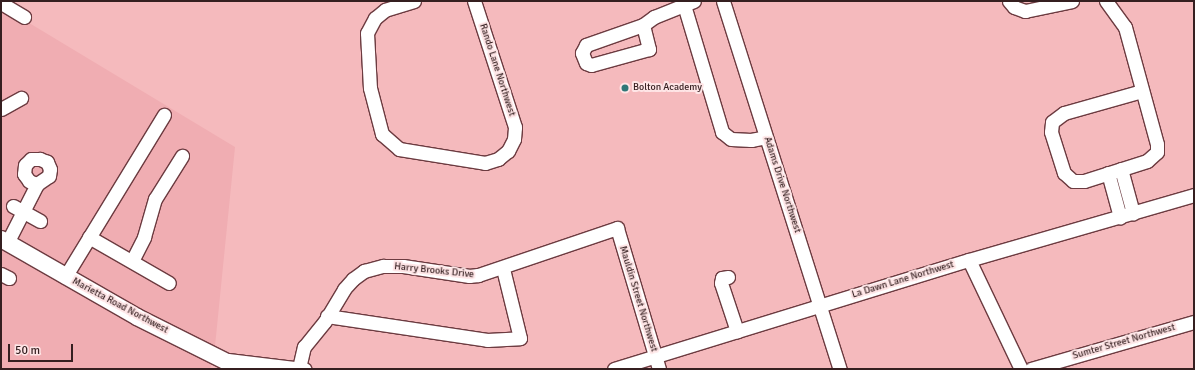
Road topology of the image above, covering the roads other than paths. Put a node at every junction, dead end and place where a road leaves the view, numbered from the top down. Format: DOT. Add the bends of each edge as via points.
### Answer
graph roads {
  1 [pos="414,1"];
  2 [pos="474,1"];
  3 [pos="723,1"];
  4 [pos="1009,1"];
  5 [pos="1072,1"];
  6 [pos="1106,1"];
  7 [pos="1,3"];
  8 [pos="689,3"];
  9 [pos="24,17"];
  10 [pos="643,24"];
  11 [pos="1142,91"];
  12 [pos="21,98"];
  13 [pos="1,109"];
  14 [pos="164,115"];
  15 [pos="766,137"];
  16 [pos="182,156"];
  17 [pos="1121,169"];
  18 [pos="1108,174"];
  19 [pos="37,184"];
  20 [pos="1194,195"];
  21 [pos="18,210"];
  22 [pos="1133,213"];
  23 [pos="1120,217"];
  24 [pos="40,221"];
  25 [pos="617,228"];
  26 [pos="89,237"];
  27 [pos="4,241"];
  28 [pos="969,260"];
  29 [pos="132,261"];
  30 [pos="503,269"];
  31 [pos="65,277"];
  32 [pos="728,277"];
  33 [pos="169,283"];
  34 [pos="820,306"];
  35 [pos="327,316"];
  36 [pos="1194,322"];
  37 [pos="737,331"];
  38 [pos="655,356"];
  39 [pos="222,360"];
  40 [pos="241,369"];
  41 [pos="301,369"];
  42 [pos="614,369"];
  43 [pos="659,369"];
  44 [pos="840,369"];
  45 [pos="1021,369"];
  46 [pos="1032,369"];
  1 -- 2 [label="street, Rando Lane Northwest" via="385,10 375,18 367,33 370,88 382,134 399,149 486,163 498,159 508,151 514,139 515,127"];
  3 -- 15 [label="street, Adams Drive Northwest"];
  4 -- 5 [label="street" via="1014,7 1025,11"];
  6 -- 11 [label="street" via="1125,27"];
  7 -- 9 [label="street"];
  8 -- 10 [label="street"];
  8 -- 15 [label="street" via="722,132 731,139 751,140"];
  10 -- 10 [label="street" via="586,45 582,53 586,63 591,65 649,49"];
  11 -- 17 [label="street" via="1157,152 1147,161"];
  11 -- 18 [label="street" via="1064,113 1052,122 1051,132 1064,172 1073,180 1084,181"];
  12 -- 13 [label="street"];
  14 -- 26 [label="street"];
  15 -- 34 [label="street, Adams Drive Northwest"];
  16 -- 29 [label="street" via="155,199 144,237"];
  17 -- 18 [label="street"];
  17 -- 22 [label="street"];
  18 -- 23 [label="street"];
  19 -- 21 [label="street"];
  20 -- 22 [label="street, La Dawn Lane Northwest"];
  21 -- 24 [label="street"];
  21 -- 27 [label="street"];
  22 -- 23 [label="street, La Dawn Lane Northwest"];
  23 -- 28 [label="street, La Dawn Lane Northwest"];
  25 -- 30 [label="street, Harry Brooks Drive"];
  25 -- 38 [label="street, Mauldin Street Northwest"];
  26 -- 29 [label="street"];
  26 -- 31 [label="street"];
  27 -- 31 [label="main road, Marietta Road Northwest"];
  28 -- 34 [label="street, La Dawn Lane Northwest"];
  28 -- 45 [label="street"];
  29 -- 33 [label="street"];
  30 -- 35 [label="street, Harry Brooks Drive" via="469,276 403,266 383,266 364,272 353,279"];
  30 -- 35 [label="street" via="520,338 487,340"];
  31 -- 39 [label="main road, Marietta Road Northwest"];
  32 -- 37 [label="street" via="722,278 721,283"];
  34 -- 37 [label="street, La Dawn Lane Northwest"];
  34 -- 44 [label="street, Adams Drive Northwest"];
  35 -- 41 [label="street, Harry Brooks Drive" via="304,347"];
  36 -- 46 [label="street, Sumter Street Northwest"];
  37 -- 38 [label="street, La Dawn Lane Northwest"];
  38 -- 42 [label="street, La Dawn Lane Northwest"];
  38 -- 43 [label="street, Mauldin Street Northwest"];
  39 -- 40 [label="main road, Marietta Road Northwest"];
  39 -- 41 [label="street"];
}
